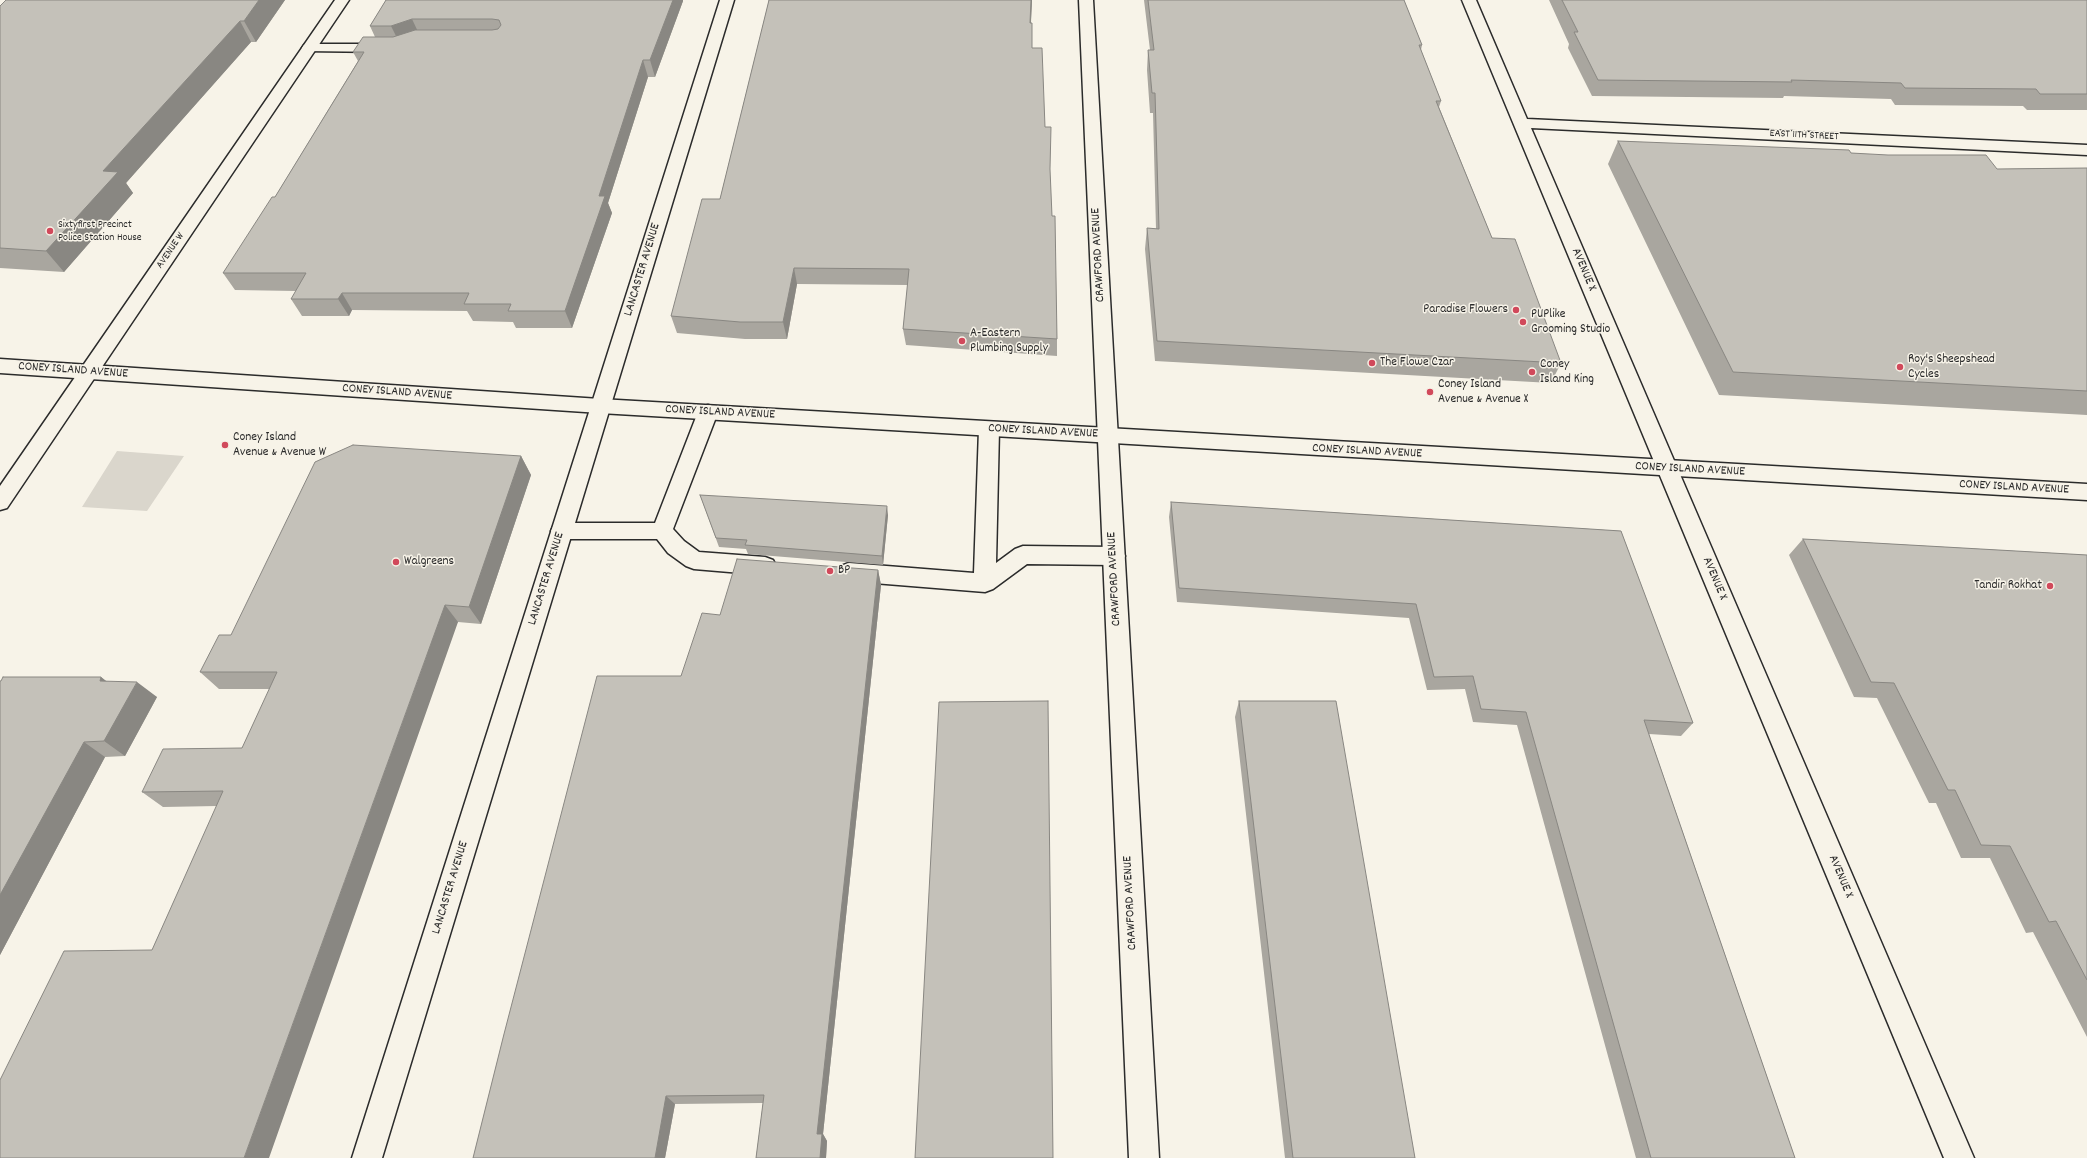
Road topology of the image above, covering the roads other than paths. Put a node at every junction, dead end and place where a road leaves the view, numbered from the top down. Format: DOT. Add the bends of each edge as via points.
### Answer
graph roads {
  1 [pos="342,0"];
  2 [pos="727,0"];
  3 [pos="1086,0"];
  4 [pos="1469,0"];
  5 [pos="309,48"];
  6 [pos="401,48"];
  7 [pos="1521,123"];
  8 [pos="2087,150"];
  9 [pos="0,366"];
  10 [pos="89,372"];
  11 [pos="600,406"];
  12 [pos="708,412"];
  13 [pos="989,429"];
  14 [pos="1108,436"];
  15 [pos="1667,469"];
  16 [pos="2087,492"];
  17 [pos="0,502"];
  18 [pos="562,531"];
  19 [pos="662,531"];
  20 [pos="1114,556"];
  21 [pos="788,567"];
  22 [pos="828,570"];
  23 [pos="985,583"];
  24 [pos="367,1158"];
  25 [pos="1144,1158"];
  26 [pos="1959,1158"];
  1 -- 5 [label="street, AVENUE W"];
  2 -- 11 [label="street, LANCASTER AVENUE"];
  3 -- 14 [label="street, CRAWFORD AVENUE"];
  4 -- 7 [label="street, AVENUE X"];
  5 -- 6 [label="street"];
  5 -- 10 [label="street, AVENUE W"];
  7 -- 8 [label="street, EAST 11TH STREET"];
  7 -- 15 [label="street, AVENUE X"];
  9 -- 10 [label="street, CONEY ISLAND AVENUE"];
  10 -- 11 [label="street, CONEY ISLAND AVENUE"];
  10 -- 17 [label="street, AVENUE W"];
  11 -- 12 [label="street, CONEY ISLAND AVENUE"];
  11 -- 18 [label="street, LANCASTER AVENUE"];
  12 -- 13 [label="street, CONEY ISLAND AVENUE"];
  12 -- 19 [label="street"];
  13 -- 14 [label="street, CONEY ISLAND AVENUE"];
  13 -- 23 [label="street"];
  14 -- 15 [label="street, CONEY ISLAND AVENUE"];
  14 -- 20 [label="street, CRAWFORD AVENUE"];
  15 -- 16 [label="street, CONEY ISLAND AVENUE"];
  15 -- 26 [label="street, AVENUE X"];
  18 -- 19 [label="street"];
  18 -- 24 [label="street, LANCASTER AVENUE"];
  19 -- 21 [label="street" via="676,547 694,560"];
  20 -- 23 [label="street" via="1023,555"];
  20 -- 25 [label="street, CRAWFORD AVENUE"];
  22 -- 23 [label="street"];
}
